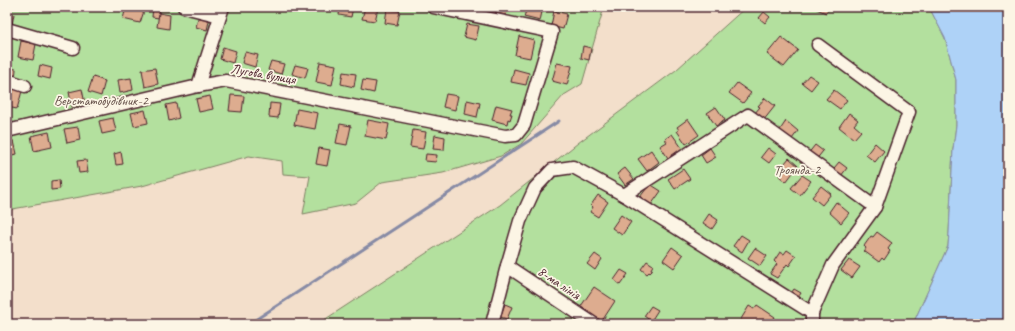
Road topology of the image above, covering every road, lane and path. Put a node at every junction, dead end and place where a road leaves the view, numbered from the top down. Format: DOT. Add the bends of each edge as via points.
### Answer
graph roads {
  1 [pos="184,7"];
  2 [pos="433,7"];
  3 [pos="222,12"];
  4 [pos="7,29"];
  5 [pos="818,45"];
  6 [pos="74,48"];
  7 [pos="7,80"];
  8 [pos="24,86"];
  9 [pos="198,86"];
  10 [pos="7,131"];
  11 [pos="624,195"];
  12 [pos="875,207"];
  13 [pos="507,266"];
  14 [pos="812,318"];
  15 [pos="492,324"];
  16 [pos="594,324"];
  1 -- 3 [label="street"];
  2 -- 9 [label="street, Лугова вулиця" via="552,32 524,125 516,135 505,136 226,81"];
  3 -- 9 [label="street"];
  4 -- 6 [label="street"];
  5 -- 12 [label="street" via="909,112"];
  7 -- 8 [label="street"];
  9 -- 10 [label="street, Лугова вулиця"];
  11 -- 12 [label="street" via="748,115"];
  11 -- 13 [label="street" via="573,167 552,170 535,188 520,221"];
  11 -- 14 [label="street"];
  12 -- 14 [label="street" via="833,265"];
  13 -- 15 [label="street"];
  13 -- 16 [label="street, 8-ма лінія"];
}
